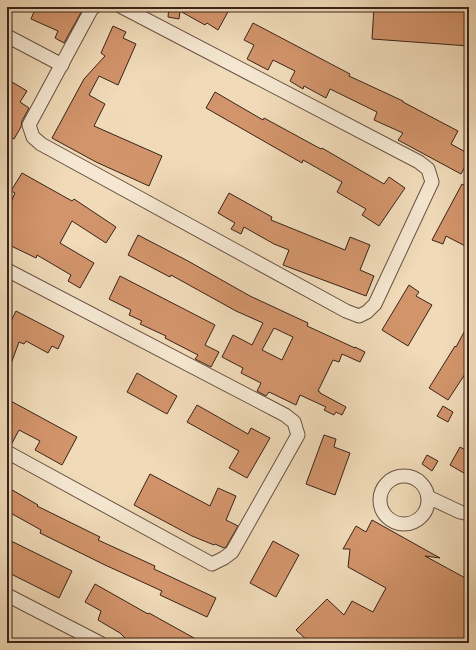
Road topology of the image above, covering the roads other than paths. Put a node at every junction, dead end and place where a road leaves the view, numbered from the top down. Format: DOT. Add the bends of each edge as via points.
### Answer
graph roads {
  1 [pos="94,7"];
  2 [pos="122,7"];
  3 [pos="7,36"];
  4 [pos="62,64"];
  5 [pos="7,270"];
  6 [pos="7,452"];
  7 [pos="428,498"];
  8 [pos="469,514"];
  9 [pos="7,595"];
  10 [pos="100,643"];
  1 -- 4 [label="street"];
  2 -- 4 [label="street" via="428,169 432,182 375,304 367,312 359,316 346,311 41,144 33,137 29,125"];
  3 -- 4 [label="street"];
  5 -- 6 [label="street" via="285,415 294,422 298,435 232,552 212,564"];
  7 -- 8 [label="street"];
  9 -- 10 [label="street"];
}
